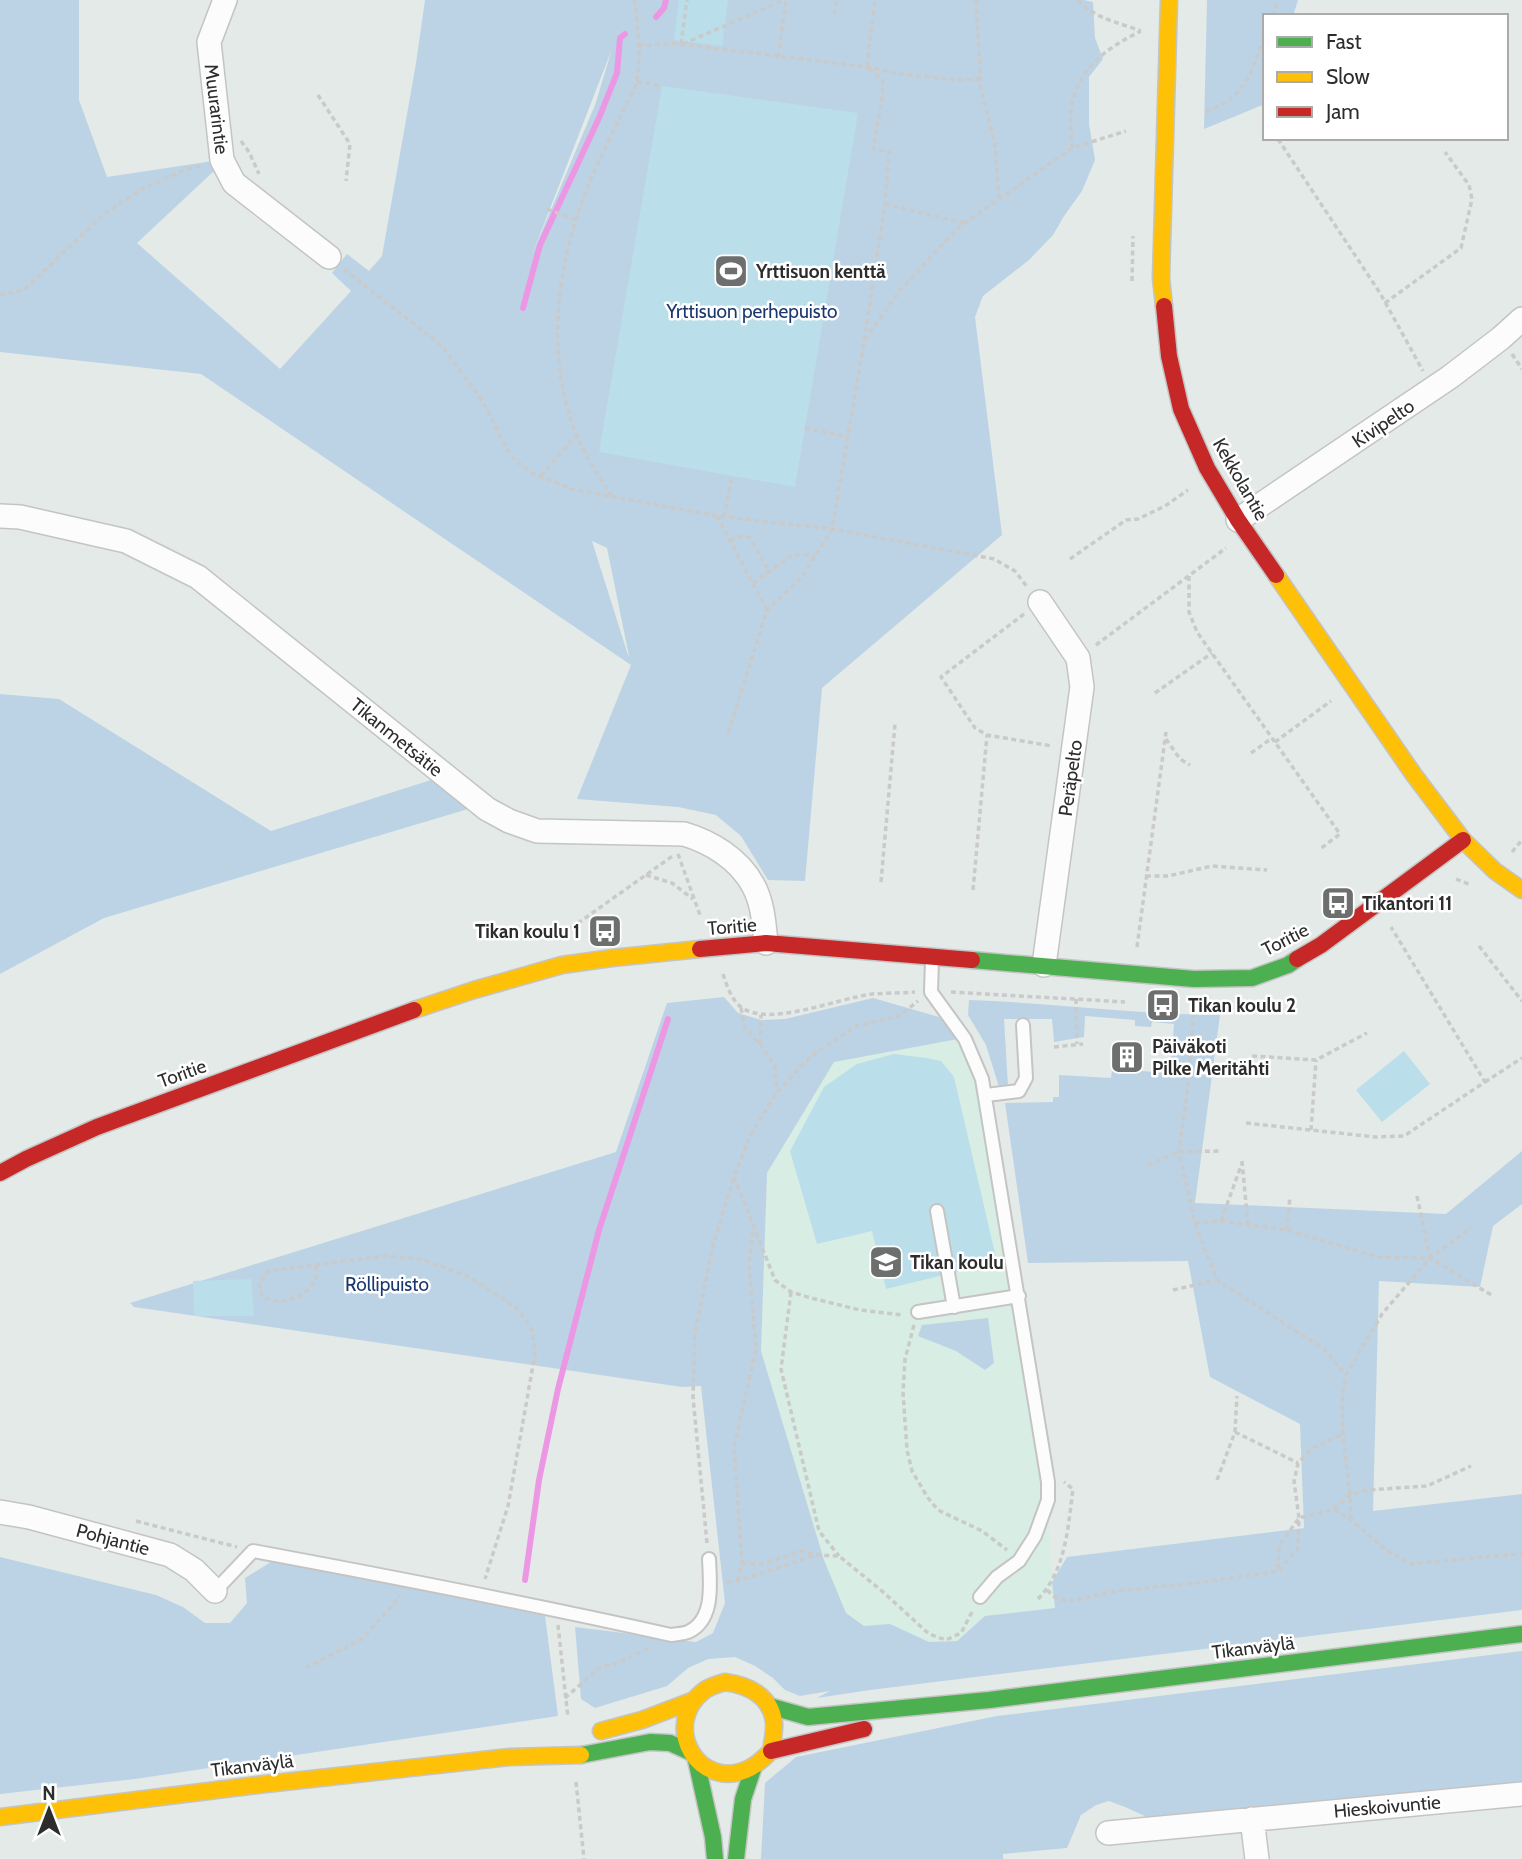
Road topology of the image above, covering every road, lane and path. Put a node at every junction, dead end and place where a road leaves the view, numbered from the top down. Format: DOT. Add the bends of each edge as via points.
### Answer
graph roads {
  1 [pos="225,0"];
  2 [pos="634,0"];
  3 [pos="687,0"];
  4 [pos="785,0"];
  5 [pos="836,0"];
  6 [pos="875,0"];
  7 [pos="976,0"];
  8 [pos="1078,0"];
  9 [pos="1169,0"];
  10 [pos="834,14"];
  11 [pos="1263,39"];
  12 [pos="681,44"];
  13 [pos="638,46"];
  14 [pos="778,57"];
  15 [pos="867,66"];
  16 [pos="981,79"];
  17 [pos="637,82"];
  18 [pos="662,86"];
  19 [pos="318,95"];
  20 [pos="1206,112"];
  21 [pos="1126,131"];
  22 [pos="1279,140"];
  23 [pos="241,141"];
  24 [pos="1072,148"];
  25 [pos="1445,152"];
  26 [pos="222,159"];
  27 [pos="259,174"];
  28 [pos="346,181"];
  29 [pos="999,198"];
  30 [pos="885,204"];
  31 [pos="547,209"];
  32 [pos="576,220"];
  33 [pos="964,223"];
  34 [pos="329,257"];
  35 [pos="0,295"];
  36 [pos="1385,303"];
  37 [pos="1522,319"];
  38 [pos="864,342"];
  39 [pos="1433,388"];
  40 [pos="805,428"];
  41 [pos="578,434"];
  42 [pos="848,437"];
  43 [pos="541,476"];
  44 [pos="732,476"];
  45 [pos="1188,490"];
  46 [pos="612,496"];
  47 [pos="0,516"];
  48 [pos="717,516"];
  49 [pos="724,517"];
  50 [pos="1238,520"];
  51 [pos="832,529"];
  52 [pos="730,540"];
  53 [pos="1226,548"];
  54 [pos="816,556"];
  55 [pos="1070,559"];
  56 [pos="769,571"];
  57 [pos="1189,576"];
  58 [pos="752,583"];
  59 [pos="1040,602"];
  60 [pos="767,610"];
  61 [pos="1212,653"];
  62 [pos="1078,658"];
  63 [pos="1155,693"];
  64 [pos="1331,701"];
  65 [pos="895,724"];
  66 [pos="1166,732"];
  67 [pos="728,733"];
  68 [pos="987,735"];
  69 [pos="1165,738"];
  70 [pos="1272,738"];
  71 [pos="1275,743"];
  72 [pos="1074,750"];
  73 [pos="1251,753"];
  74 [pos="1190,765"];
  75 [pos="1463,840"];
  76 [pos="1522,840"];
  77 [pos="680,844"];
  78 [pos="1320,849"];
  79 [pos="1512,852"];
  80 [pos="1267,870"];
  81 [pos="646,875"];
  82 [pos="1146,876"];
  83 [pos="881,881"];
  84 [pos="973,890"];
  85 [pos="1522,890"];
  86 [pos="695,901"];
  87 [pos="700,915"];
  88 [pos="1391,927"];
  89 [pos="554,941"];
  90 [pos="766,943"];
  91 [pos="1479,946"];
  92 [pos="1126,949"];
  93 [pos="932,957"];
  94 [pos="1044,965"];
  95 [pos="931,992"];
  96 [pos="1076,999"];
  97 [pos="1522,1002"];
  98 [pos="1194,1005"];
  99 [pos="741,1008"];
  100 [pos="761,1015"];
  101 [pos="1023,1025"];
  102 [pos="1367,1033"];
  103 [pos="760,1044"];
  104 [pos="1077,1044"];
  105 [pos="1083,1044"];
  106 [pos="1054,1046"];
  107 [pos="1252,1056"];
  108 [pos="1522,1058"];
  109 [pos="1316,1060"];
  110 [pos="1485,1082"];
  111 [pos="778,1092"];
  112 [pos="986,1096"];
  113 [pos="1246,1124"];
  114 [pos="1311,1130"];
  115 [pos="1220,1151"];
  116 [pos="1179,1152"];
  117 [pos="1148,1165"];
  118 [pos="0,1173"];
  119 [pos="734,1177"];
  120 [pos="1290,1196"];
  121 [pos="1417,1196"];
  122 [pos="937,1211"];
  123 [pos="1221,1221"];
  124 [pos="1195,1223"];
  125 [pos="753,1225"];
  126 [pos="1248,1225"];
  127 [pos="1471,1228"];
  128 [pos="1287,1230"];
  129 [pos="1430,1258"];
  130 [pos="316,1266"];
  131 [pos="1217,1280"];
  132 [pos="1174,1290"];
  133 [pos="791,1292"];
  134 [pos="1019,1296"];
  135 [pos="1493,1296"];
  136 [pos="954,1307"];
  137 [pos="918,1312"];
  138 [pos="1346,1375"];
  139 [pos="1237,1396"];
  140 [pos="1235,1432"];
  141 [pos="1343,1434"];
  142 [pos="1298,1464"];
  143 [pos="1471,1465"];
  144 [pos="1217,1480"];
  145 [pos="1350,1494"];
  146 [pos="1334,1509"];
  147 [pos="0,1512"];
  148 [pos="1299,1518"];
  149 [pos="1351,1520"];
  150 [pos="1522,1552"];
  151 [pos="815,1555"];
  152 [pos="839,1556"];
  153 [pos="709,1559"];
  154 [pos="1019,1561"];
  155 [pos="742,1563"];
  156 [pos="1278,1571"];
  157 [pos="407,1579"];
  158 [pos="737,1581"];
  159 [pos="710,1583"];
  160 [pos="215,1591"];
  161 [pos="480,1594"];
  162 [pos="980,1597"];
  163 [pos="1038,1599"];
  164 [pos="556,1609"];
  165 [pos="1522,1634"];
  166 [pos="671,1635"];
  167 [pos="306,1668"];
  168 [pos="565,1698"];
  169 [pos="989,1700"];
  170 [pos="692,1701"];
  171 [pos="769,1706"];
  172 [pos="568,1718"];
  173 [pos="771,1751"];
  174 [pos="693,1756"];
  175 [pos="510,1757"];
  176 [pos="754,1766"];
  177 [pos="575,1773"];
  178 [pos="1522,1794"];
  179 [pos="0,1817"];
  180 [pos="1252,1819"];
  181 [pos="1108,1833"];
  182 [pos="584,1859"];
  183 [pos="715,1859"];
  184 [pos="736,1859"];
  185 [pos="1257,1859"];
  1 -- 26 [label="street, Muurarintie" via="209,42"];
  2 -- 13 [label="path"];
  3 -- 12 [label="path"];
  4 -- 12 [label="path"];
  4 -- 14 [label="path"];
  5 -- 10 [label="path"];
  6 -- 15 [label="path"];
  7 -- 16 [label="path"];
  8 -- 24 [label="path" via="1096,15 1141,31 1100,55 1081,77 1072,105"];
  9 -- 50 [label="street, Kekkolantie" via="1161,278 1169,356 1181,409 1207,468"];
  11 -- 20 [label="path" via="1241,87 1228,101"];
  12 -- 13 [label="path"];
  12 -- 14 [label="path"];
  13 -- 17 [label="path"];
  14 -- 15 [label="path"];
  15 -- 16 [label="path" via="912,75"];
  15 -- 30 [label="path" via="883,81 873,149 889,152"];
  16 -- 29 [label="path" via="995,145"];
  17 -- 18 [label="path"];
  17 -- 32 [label="path"];
  19 -- 28 [label="path" via="351,144"];
  21 -- 24 [label="path"];
  22 -- 36 [label="path"];
  23 -- 27 [label="path"];
  24 -- 29 [label="path"];
  25 -- 36 [label="path" via="1469,186 1472,199 1461,248"];
  26 -- 34 [label="street, Muurarintie" via="234,183"];
  26 -- 35 [label="path" via="140,190 103,215 24,290"];
  29 -- 33 [label="path"];
  30 -- 33 [label="path"];
  30 -- 38 [label="path"];
  31 -- 32 [label="path"];
  32 -- 41 [label="path" via="560,287 556,329 561,376"];
  33 -- 38 [label="path" via="901,289"];
  34 -- 43 [label="path" via="442,346 483,402 507,449 517,462"];
  36 -- 39 [label="path"];
  37 -- 39 [label="street, Kivipelto"];
  38 -- 42 [label="path"];
  39 -- 50 [label="street, Kivipelto"];
  40 -- 42 [label="path"];
  41 -- 43 [label="path"];
  41 -- 46 [label="path"];
  42 -- 51 [label="path"];
  43 -- 46 [label="path" via="572,489"];
  44 -- 49 [label="path"];
  45 -- 55 [label="path" via="1165,506 1126,520"];
  46 -- 48 [label="path"];
  47 -- 77 [label="street, Tikanmetsätie" via="126,541 198,578 487,809 509,821 537,831"];
  48 -- 49 [label="path"];
  48 -- 52 [label="path"];
  49 -- 51 [label="path"];
  50 -- 75 [label="street, Kekkolantie"];
  51 -- 54 [label="path"];
  51 -- 59 [label="path" via="994,559 1015,571"];
  52 -- 56 [label="path" via="750,538"];
  52 -- 58 [label="path"];
  53 -- 57 [label="path"];
  54 -- 56 [label="path" via="791,556"];
  54 -- 60 [label="path" via="803,576"];
  56 -- 58 [label="path"];
  57 -- 61 [label="path" via="1189,612"];
  57 -- 62 [label="path"];
  58 -- 60 [label="path"];
  59 -- 62 [label="street, Peräpelto"];
  59 -- 68 [label="path" via="941,677 975,728"];
  60 -- 67 [label="path"];
  61 -- 63 [label="path"];
  61 -- 70 [label="path"];
  62 -- 72 [label="street, Peräpelto" via="1082,687"];
  64 -- 71 [label="path"];
  65 -- 83 [label="path"];
  66 -- 69 [label="path"];
  68 -- 72 [label="path"];
  68 -- 84 [label="path"];
  69 -- 74 [label="path"];
  69 -- 82 [label="path"];
  70 -- 71 [label="path"];
  70 -- 73 [label="path"];
  71 -- 78 [label="path" via="1340,834"];
  72 -- 94 [label="street, Peräpelto"];
  75 -- 85 [label="street, Kekkolantie"];
  75 -- 94 [label="street, Toritie" via="1321,945 1252,978 1194,979"];
  76 -- 79 [label="path"];
  77 -- 81 [label="path"];
  77 -- 86 [label="path"];
  77 -- 90 [label="street, Tikanmetsätie" via="695,838 737,864 753,884"];
  80 -- 82 [label="path" via="1212,866"];
  81 -- 86 [label="path" via="671,883"];
  81 -- 89 [label="path"];
  82 -- 92 [label="path" via="1137,950"];
  86 -- 87 [label="path"];
  88 -- 110 [label="path"];
  90 -- 93 [label="street, Toritie"];
  90 -- 118 [label="street, Toritie" via="562,965 474,990 97,1126"];
  91 -- 97 [label="path"];
  93 -- 94 [label="street, Toritie"];
  93 -- 95 [label="lane"];
  95 -- 111 [label="path" via="899,1016 856,1026 811,1056"];
  95 -- 112 [label="lane" via="965,1039"];
  96 -- 104 [label="path"];
  98 -- 116 [label="path"];
  99 -- 103 [label="path" via="745,1029"];
  100 -- 103 [label="path"];
  101 -- 112 [label="lane" via="1026,1078 1019,1091"];
  102 -- 109 [label="path"];
  103 -- 111 [label="path" via="775,1066"];
  104 -- 105 [label="path"];
  104 -- 106 [label="path"];
  107 -- 109 [label="path"];
  108 -- 110 [label="path"];
  109 -- 114 [label="path"];
  110 -- 114 [label="path" via="1404,1136"];
  111 -- 119 [label="path" via="750,1136"];
  112 -- 134 [label="lane"];
  113 -- 114 [label="path"];
  115 -- 116 [label="path"];
  116 -- 117 [label="path"];
  116 -- 124 [label="path"];
  119 -- 125 [label="path"];
  119 -- 153 [label="path" via="713,1245 695,1333 693,1397"];
  120 -- 128 [label="path"];
  121 -- 129 [label="path"];
  122 -- 136 [label="lane"];
  123 -- 124 [label="path"];
  123 -- 126 [label="path"];
  123 -- 126 [label="path" via="1242,1161"];
  124 -- 131 [label="path"];
  125 -- 133 [label="path" via="775,1280"];
  125 -- 155 [label="path" via="749,1264 756,1349 734,1447"];
  126 -- 128 [label="path"];
  127 -- 129 [label="path"];
  128 -- 129 [label="path" via="1378,1257"];
  129 -- 135 [label="path"];
  129 -- 138 [label="path" via="1382,1314"];
  130 -- 130 [label="path" via="268,1271 259,1283 262,1297 279,1302 298,1297 311,1287"];
  130 -- 161 [label="path" via="384,1256 421,1259 470,1277 519,1310 532,1330 535,1354 508,1506"];
  131 -- 132 [label="path"];
  131 -- 138 [label="path" via="1324,1349"];
  133 -- 137 [label="path" via="860,1310 897,1315"];
  133 -- 152 [label="path" via="781,1370 819,1531"];
  134 -- 136 [label="lane"];
  134 -- 154 [label="lane" via="1048,1500 1035,1536"];
  136 -- 137 [label="lane"];
  137 -- 154 [label="path" via="905,1359 903,1392 912,1471 938,1510 982,1531"];
  138 -- 141 [label="path"];
  139 -- 140 [label="path"];
  140 -- 142 [label="path"];
  140 -- 144 [label="path"];
  141 -- 142 [label="path" via="1313,1448"];
  141 -- 145 [label="path"];
  142 -- 148 [label="path" via="1294,1480"];
  143 -- 145 [label="path" via="1427,1486"];
  145 -- 146 [label="path"];
  145 -- 149 [label="path"];
  146 -- 148 [label="path"];
  146 -- 149 [label="path"];
  147 -- 160 [label="street, Pohjantie" via="162,1553 194,1570"];
  148 -- 156 [label="path" via="1279,1546"];
  148 -- 156 [label="path" via="1298,1548"];
  149 -- 150 [label="path" via="1411,1564"];
  151 -- 152 [label="path"];
  151 -- 155 [label="path" via="801,1551 762,1564"];
  151 -- 158 [label="path"];
  152 -- 162 [label="path" via="929,1634 946,1640 961,1633"];
  153 -- 159 [label="lane"];
  154 -- 162 [label="lane"];
  155 -- 158 [label="path"];
  156 -- 163 [label="path" via="1069,1601 1047,1590"];
  157 -- 160 [label="lane" via="253,1551"];
  157 -- 161 [label="lane"];
  157 -- 167 [label="path" via="398,1600 362,1639"];
  158 -- 159 [label="path"];
  159 -- 166 [label="lane" via="702,1621 688,1632"];
  161 -- 164 [label="lane"];
  164 -- 166 [label="lane"];
  164 -- 168 [label="path"];
  165 -- 169 [label="street, Tikanväylä"];
  166 -- 168 [label="path" via="599,1668"];
  168 -- 172 [label="path"];
  169 -- 171 [label="street, Tikanväylä" via="808,1717"];
  169 -- 173 [label="street, Tikanväylä"];
  170 -- 171 [label="street" via="717,1684 737,1683 760,1695"];
  170 -- 174 [label="street" via="683,1727"];
  170 -- 175 [label="street, Tikanväylä"];
  171 -- 173 [label="street" via="774,1722"];
  173 -- 176 [label="street"];
  174 -- 175 [label="street, Tikanväylä" via="670,1743 650,1742 578,1756"];
  174 -- 176 [label="street" via="717,1772 741,1772"];
  174 -- 183 [label="street"];
  175 -- 179 [label="street, Tikanväylä"];
  176 -- 184 [label="street" via="743,1799"];
  177 -- 182 [label="path"];
  178 -- 180 [label="street, Hieskoivuntie"];
  180 -- 181 [label="street, Hieskoivuntie"];
  180 -- 185 [label="street"];
}
